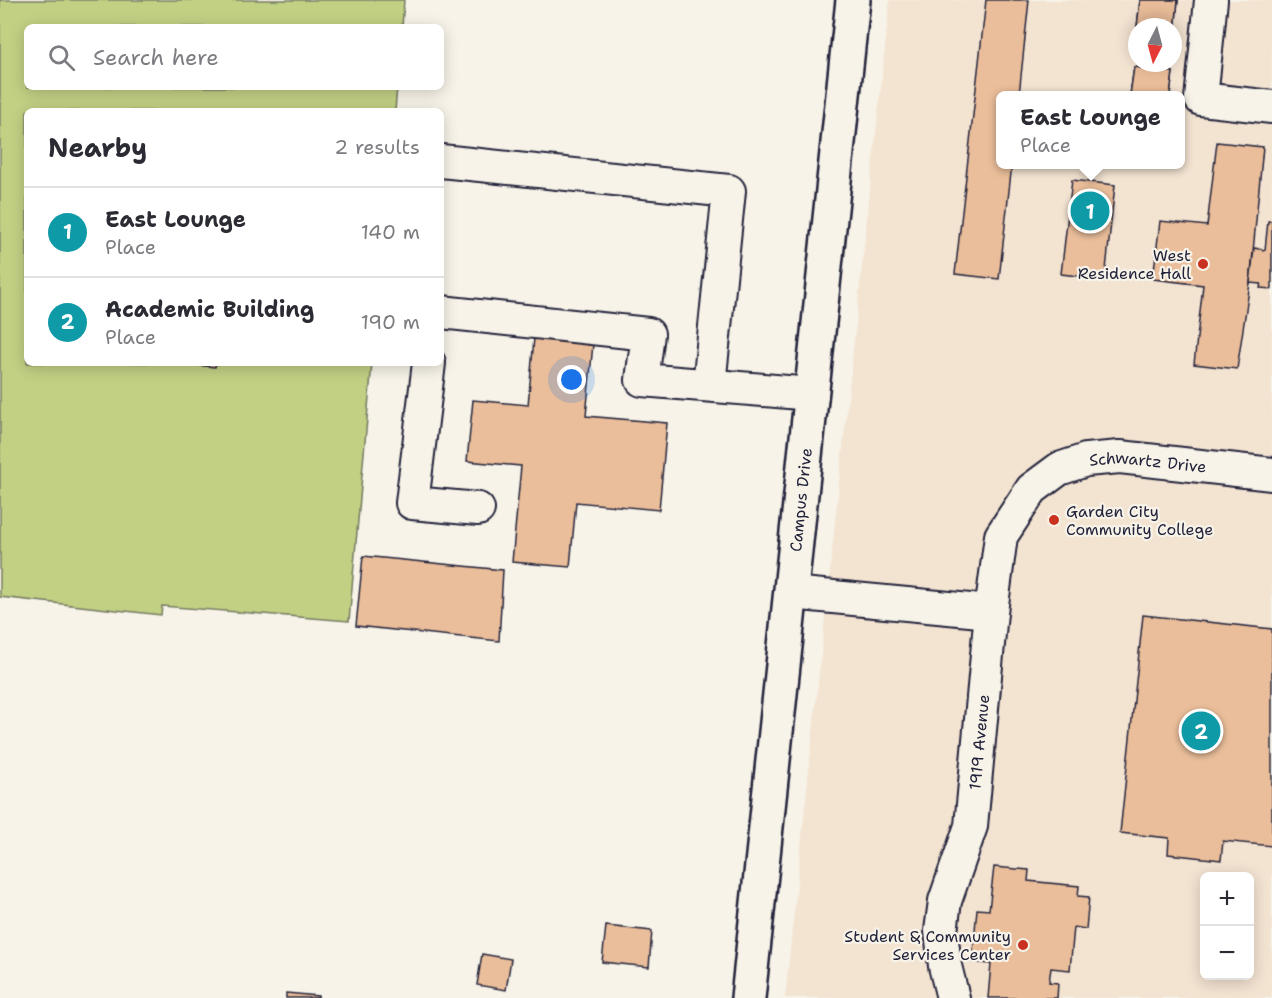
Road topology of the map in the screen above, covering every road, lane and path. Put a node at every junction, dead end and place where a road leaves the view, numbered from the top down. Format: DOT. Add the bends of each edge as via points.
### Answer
graph roads {
  1 [pos="853,0"];
  2 [pos="1211,0"];
  3 [pos="1272,107"];
  4 [pos="444,161"];
  5 [pos="444,312"];
  6 [pos="429,366"];
  7 [pos="710,385"];
  8 [pos="812,394"];
  9 [pos="1272,474"];
  10 [pos="1032,489"];
  11 [pos="478,509"];
  12 [pos="791,593"];
  13 [pos="991,612"];
  14 [pos="748,998"];
  15 [pos="953,998"];
  1 -- 8 [label="main road, Campus Drive"];
  2 -- 3 [label="lane" via="1201,99"];
  4 -- 7 [label="lane" via="729,191"];
  5 -- 7 [label="lane" via="648,334 642,380"];
  6 -- 11 [label="lane" via="412,503"];
  7 -- 8 [label="lane"];
  8 -- 12 [label="main road, Campus Drive"];
  9 -- 10 [label="lane, Schwartz Drive" via="1120,457 1086,460 1059,469"];
  10 -- 13 [label="lane, 1919 Avenue" via="1001,536"];
  12 -- 13 [label="lane"];
  12 -- 14 [label="main road, Campus Drive"];
  13 -- 15 [label="lane, 1919 Avenue" via="971,826 945,901 941,931"];
}
